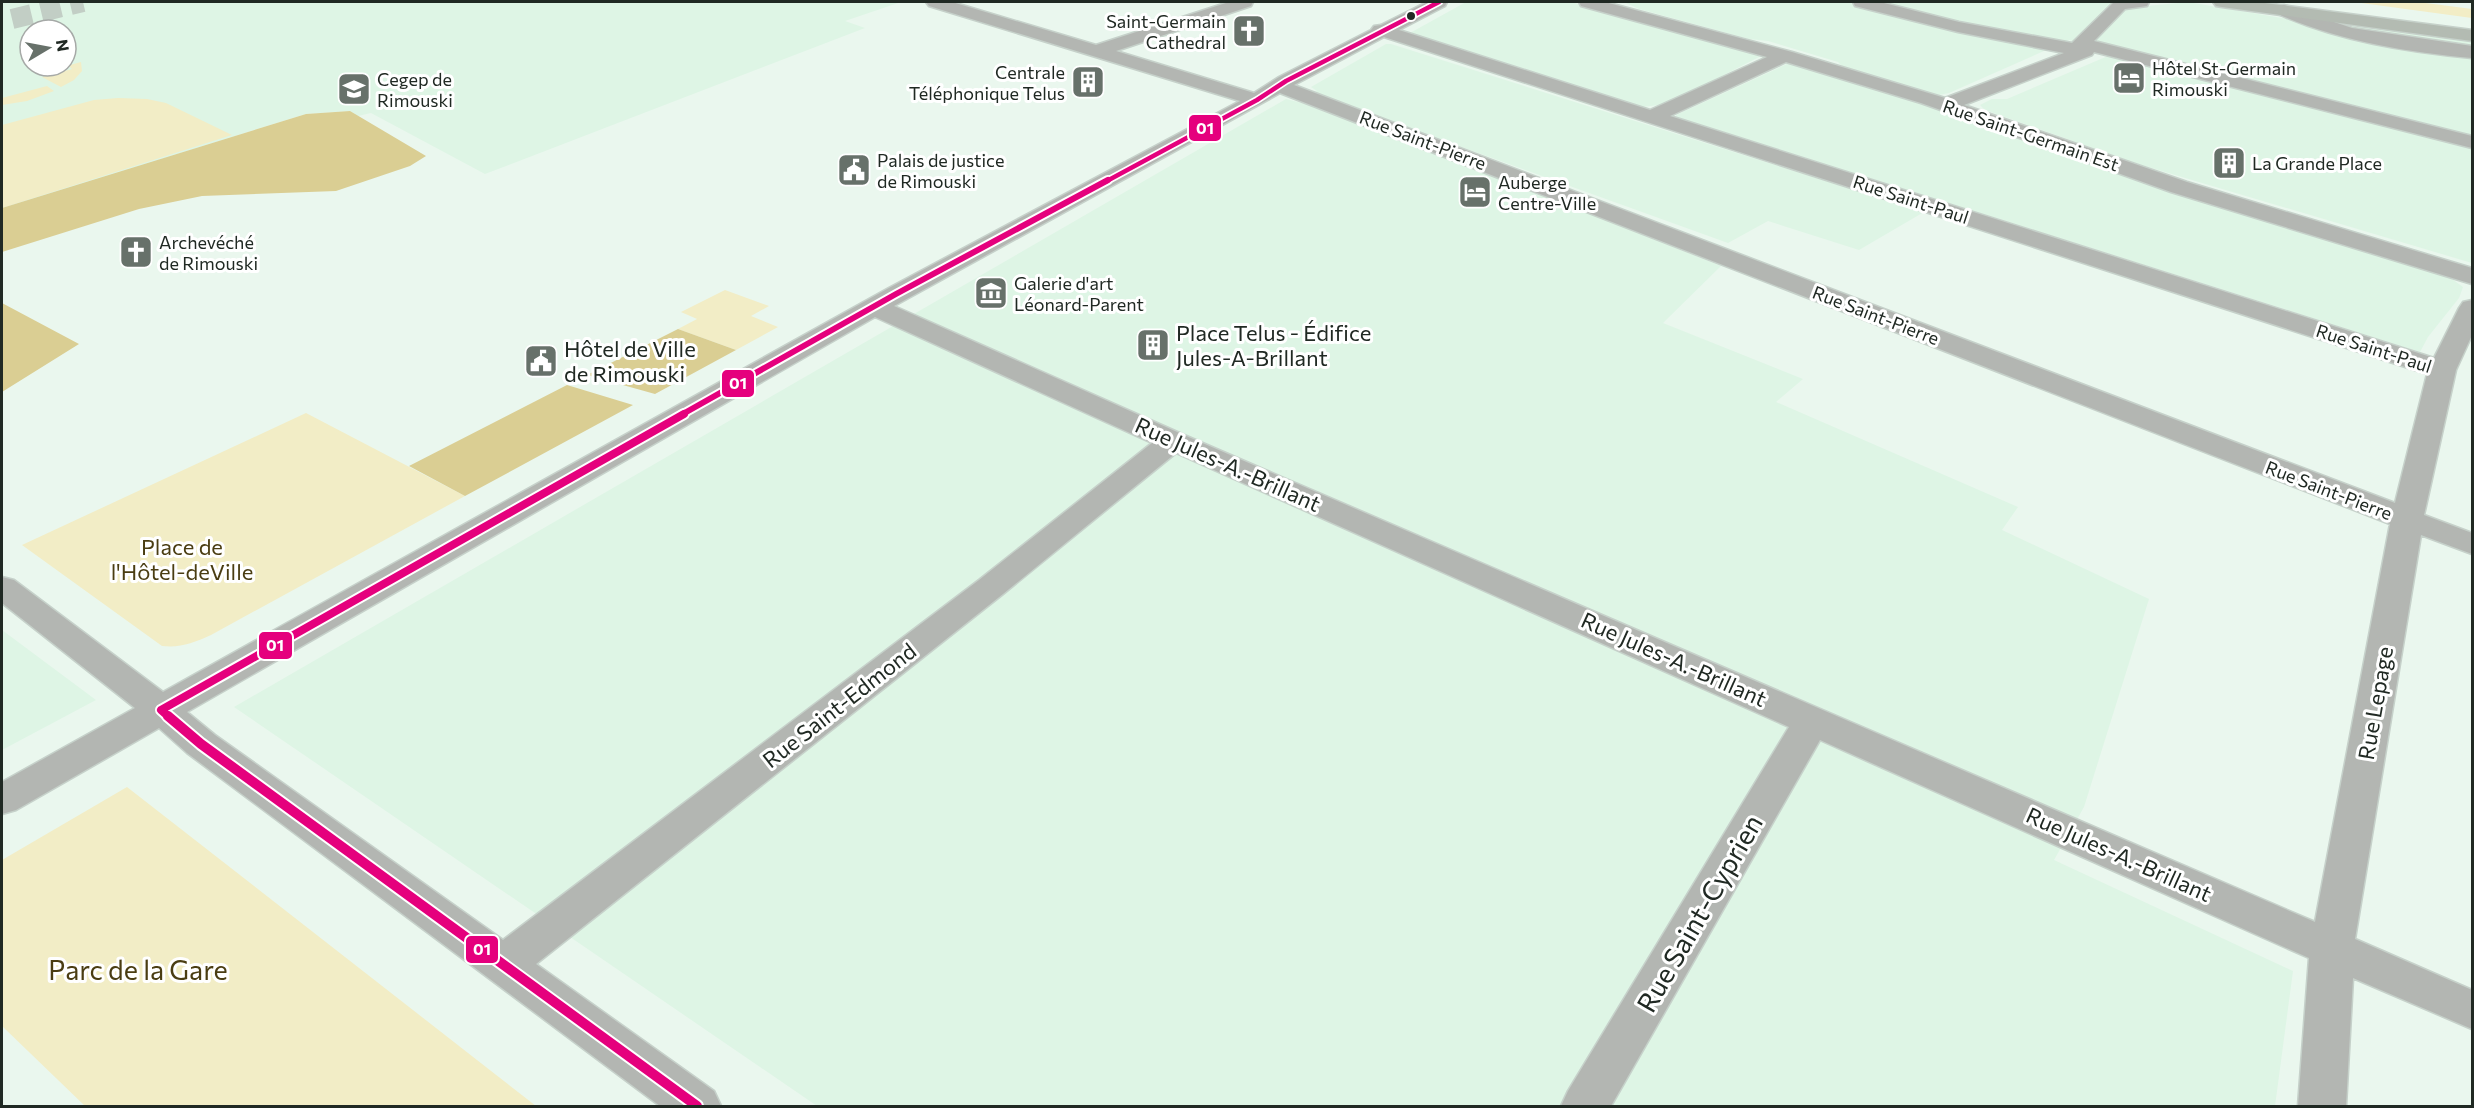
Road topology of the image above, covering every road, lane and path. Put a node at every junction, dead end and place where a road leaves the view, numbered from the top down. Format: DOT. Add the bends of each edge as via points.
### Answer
graph roads {
  1 [pos="935,2"];
  2 [pos="1245,2"];
  3 [pos="1439,2"];
  4 [pos="1587,2"];
  5 [pos="1861,2"];
  6 [pos="2141,2"];
  7 [pos="2222,2"];
  8 [pos="2326,2"];
  9 [pos="2119,3"];
  10 [pos="2284,10"];
  11 [pos="2472,22"];
  12 [pos="1380,30"];
  13 [pos="2472,36"];
  14 [pos="2083,47"];
  15 [pos="1097,51"];
  16 [pos="2472,52"];
  17 [pos="1785,56"];
  18 [pos="1268,93"];
  19 [pos="1946,105"];
  20 [pos="1654,116"];
  21 [pos="2472,142"];
  22 [pos="2472,276"];
  23 [pos="875,307"];
  24 [pos="2472,308"];
  25 [pos="2442,370"];
  26 [pos="1173,441"];
  27 [pos="2408,520"];
  28 [pos="2472,544"];
  29 [pos="2,587"];
  30 [pos="161,710"];
  31 [pos="1813,719"];
  32 [pos="2,800"];
  33 [pos="2332,948"];
  34 [pos="502,966"];
  35 [pos="2472,1010"];
  36 [pos="697,1107"];
  37 [pos="1585,1107"];
  38 [pos="2322,1107"];
  1 -- 15 [label="street, Rue Saint-Pierre"];
  2 -- 15 [label="street"];
  3 -- 12 [label="street"];
  4 -- 17 [label="street, Rue Saint-Germain Est"];
  5 -- 14 [label="street" via="1958,27"];
  6 -- 9 [label="street"];
  7 -- 10 [label="main road"];
  8 -- 11 [label="main road"];
  9 -- 14 [label="street"];
  10 -- 13 [label="main road"];
  10 -- 16 [label="street" via="2387,40"];
  12 -- 18 [label="street"];
  12 -- 20 [label="street, Rue Saint-Paul"];
  14 -- 19 [label="street"];
  14 -- 21 [label="street"];
  15 -- 18 [label="street, Rue Saint-Pierre"];
  17 -- 19 [label="street, Rue Saint-Germain Est"];
  17 -- 20 [label="street"];
  18 -- 23 [label="street"];
  18 -- 27 [label="street, Rue Saint-Pierre"];
  19 -- 22 [label="street, Rue Saint-Germain Est" via="2178,187"];
  20 -- 25 [label="street, Rue Saint-Paul"];
  23 -- 26 [label="street, Rue Jules-A.-Brillant"];
  23 -- 30 [label="street"];
  24 -- 25 [label="street, Rue Lepage"];
  25 -- 27 [label="street, Rue Lepage"];
  26 -- 31 [label="street, Rue Jules-A.-Brillant"];
  26 -- 34 [label="street, Rue Saint-Edmond"];
  27 -- 28 [label="street, Rue Saint-Pierre"];
  27 -- 33 [label="street, Rue Lepage"];
  29 -- 30 [label="street"];
  30 -- 32 [label="street"];
  30 -- 34 [label="street" via="201,744"];
  31 -- 33 [label="street, Rue Jules-A.-Brillant"];
  31 -- 37 [label="street, Rue Saint-Cyprien"];
  33 -- 35 [label="street, Rue Jules-A.-Brillant"];
  33 -- 38 [label="street, Rue Lepage"];
  34 -- 36 [label="street"];
}
